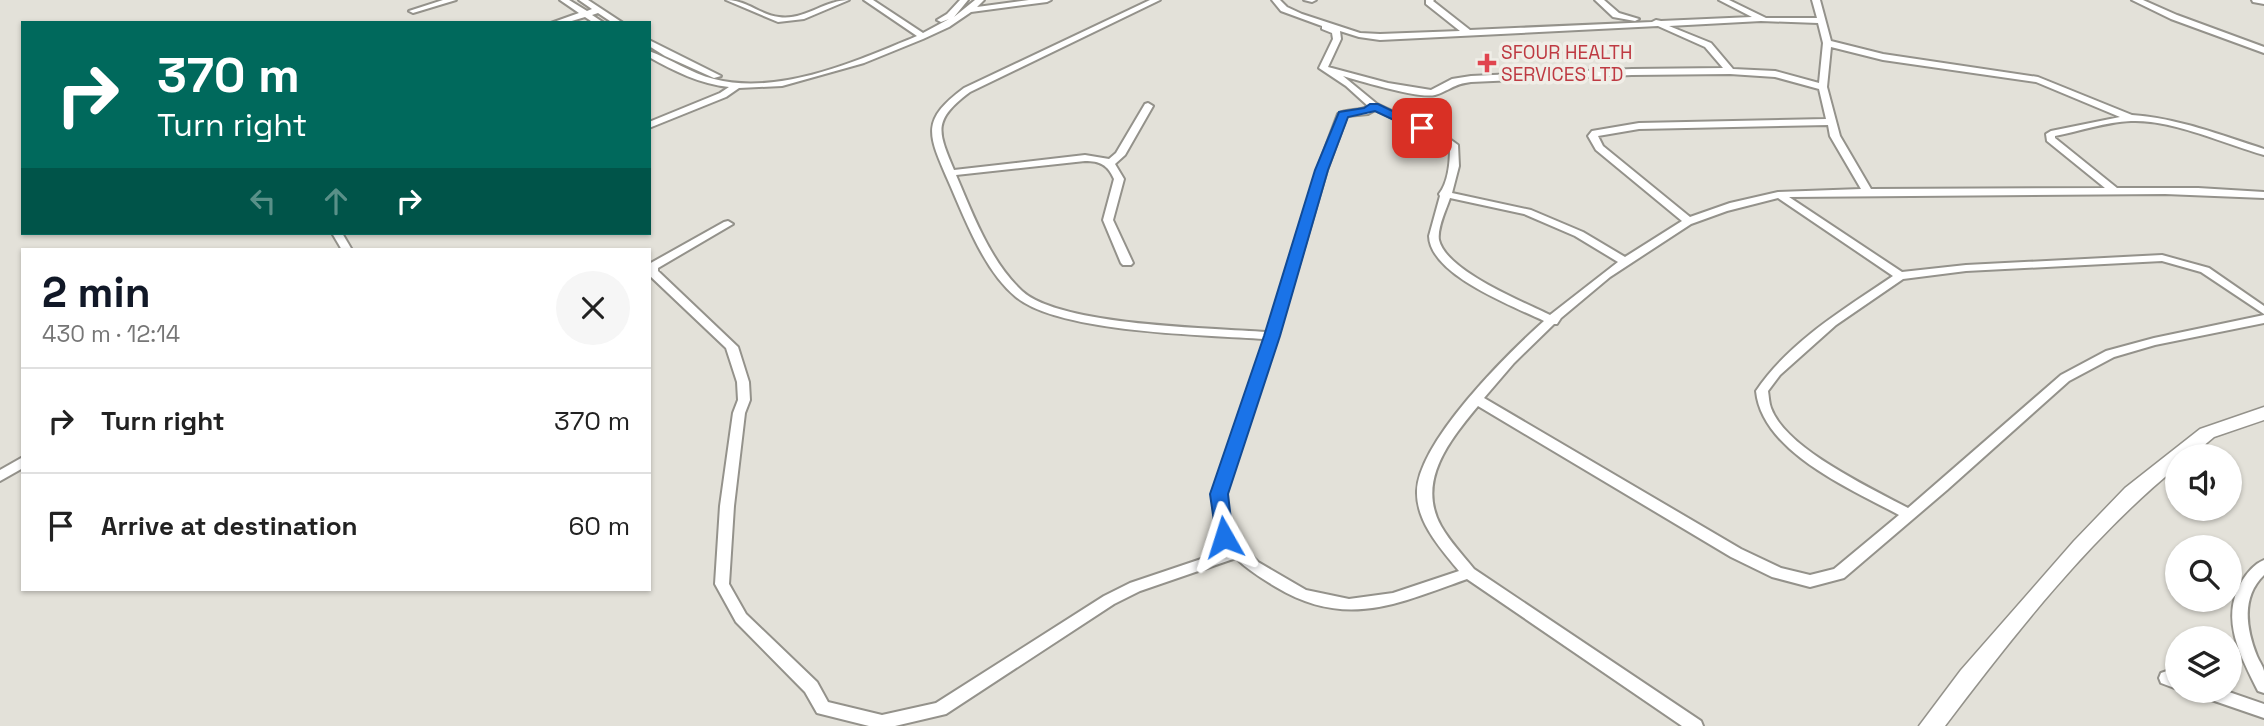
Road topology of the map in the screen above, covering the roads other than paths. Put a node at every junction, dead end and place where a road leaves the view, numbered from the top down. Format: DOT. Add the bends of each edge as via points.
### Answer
graph roads {
  1 [pos="452,0"];
  2 [pos="564,0"];
  3 [pos="583,0"];
  4 [pos="730,0"];
  5 [pos="845,0"];
  6 [pos="868,0"];
  7 [pos="964,0"];
  8 [pos="980,0"];
  9 [pos="1047,0"];
  10 [pos="1156,0"];
  11 [pos="1276,0"];
  12 [pos="1430,0"];
  13 [pos="1599,0"];
  14 [pos="1723,0"];
  15 [pos="1816,0"];
  16 [pos="2136,0"];
  17 [pos="2256,0"];
  18 [pos="2264,2"];
  19 [pos="599,10"];
  20 [pos="972,10"];
  21 [pos="414,11"];
  22 [pos="587,14"];
  23 [pos="1297,15"];
  24 [pos="1761,19"];
  25 [pos="562,21"];
  26 [pos="597,21"];
  27 [pos="616,21"];
  28 [pos="1820,21"];
  29 [pos="1659,22"];
  30 [pos="1466,31"];
  31 [pos="920,34"];
  32 [pos="651,43"];
  33 [pos="1827,43"];
  34 [pos="2264,50"];
  35 [pos="651,55"];
  36 [pos="1323,68"];
  37 [pos="1730,71"];
  38 [pos="740,83"];
  39 [pos="1823,87"];
  40 [pos="1148,106"];
  41 [pos="1374,106"];
  42 [pos="2130,118"];
  43 [pos="1832,122"];
  44 [pos="651,124"];
  45 [pos="2264,152"];
  46 [pos="1110,163"];
  47 [pos="950,173"];
  48 [pos="2112,189"];
  49 [pos="1867,191"];
  50 [pos="1444,194"];
  51 [pos="1780,194"];
  52 [pos="2264,195"];
  53 [pos="1689,221"];
  54 [pos="728,225"];
  55 [pos="1624,261"];
  56 [pos="1126,263"];
  57 [pos="1900,275"];
  58 [pos="2264,312"];
  59 [pos="2264,319"];
  60 [pos="1553,321"];
  61 [pos="1272,336"];
  62 [pos="1476,399"];
  63 [pos="2264,413"];
  64 [pos="21,463"];
  65 [pos="0,476"];
  66 [pos="1908,514"];
  67 [pos="1239,552"];
  68 [pos="2264,566"];
  69 [pos="1469,573"];
  70 [pos="2264,686"];
  71 [pos="2241,703"];
  72 [pos="2264,711"];
  73 [pos="1695,726"];
  74 [pos="1931,726"];
  1 -- 21 [label="street"];
  2 -- 22 [label="street"];
  3 -- 19 [label="street"];
  4 -- 5 [label="street" via="778,20 801,17"];
  6 -- 31 [label="street"];
  7 -- 31 [label="street" via="950,16"];
  8 -- 20 [label="street"];
  9 -- 20 [label="street"];
  10 -- 47 [label="street" via="967,90 944,107 935,126 936,140"];
  11 -- 23 [label="street"];
  12 -- 30 [label="street"];
  13 -- 29 [label="street" via="1624,18"];
  14 -- 24 [label="street"];
  15 -- 28 [label="street"];
  16 -- 34 [label="street"];
  17 -- 18 [label="street"];
  19 -- 22 [label="street"];
  19 -- 27 [label="street"];
  20 -- 31 [label="street"];
  22 -- 25 [label="street"];
  22 -- 26 [label="street"];
  23 -- 30 [label="street" via="1380,37"];
  23 -- 36 [label="street" via="1336,32"];
  24 -- 28 [label="street"];
  24 -- 29 [label="street"];
  28 -- 33 [label="street"];
  29 -- 30 [label="street"];
  29 -- 37 [label="street" via="1708,45"];
  31 -- 38 [label="street" via="819,75 785,83"];
  32 -- 38 [label="street"];
  33 -- 39 [label="street"];
  33 -- 42 [label="street" via="1883,57 2038,80"];
  35 -- 38 [label="street" via="699,78"];
  36 -- 37 [label="street" via="1432,93 1455,81 1471,79"];
  36 -- 41 [label="street"];
  37 -- 39 [label="street" via="1775,74"];
  38 -- 44 [label="street" via="723,95"];
  39 -- 43 [label="street"];
  40 -- 46 [label="street" via="1120,155"];
  41 -- 50 [label="street" via="1455,147 1456,161"];
  41 -- 61 [label="street" via="1343,114"];
  42 -- 45 [label="street" via="2177,124"];
  42 -- 48 [label="street" via="2055,131 2049,136 2066,155"];
  43 -- 49 [label="street" via="1835,136"];
  43 -- 53 [label="street" via="1639,126 1595,133 1599,148"];
  46 -- 47 [label="street" via="1085,158"];
  46 -- 56 [label="street" via="1119,179 1108,220"];
  47 -- 61 [label="street" via="976,230 1022,298 1083,320"];
  48 -- 49 [label="street"];
  48 -- 52 [label="street"];
  49 -- 51 [label="street"];
  50 -- 55 [label="street" via="1527,212 1579,234"];
  50 -- 60 [label="street" via="1433,240 1442,258 1462,274"];
  51 -- 53 [label="street"];
  51 -- 57 [label="street"];
  53 -- 55 [label="street"];
  54 -- 67 [label="street" via="653,266 652,272 732,347 743,383 727,506 723,584 741,618 811,687 823,708 882,722 940,709 1110,600"];
  55 -- 60 [label="street"];
  57 -- 58 [label="street" via="2162,258 2205,270"];
  57 -- 66 [label="street" via="1832,322 1776,372 1762,391 1765,411 1801,450"];
  59 -- 66 [label="street" via="2110,354 2065,378"];
  60 -- 62 [label="street"];
  61 -- 67 [label="street" via="1219,494 1224,537"];
  62 -- 66 [label="street" via="1777,573 1810,581 1839,574"];
  62 -- 69 [label="street" via="1438,447 1423,488 1427,517"];
  63 -- 74 [label="main road" via="2207,433 2132,493 2081,546"];
  64 -- 65 [label="street"];
  67 -- 69 [label="street" via="1253,566 1302,595 1349,605 1394,599"];
  68 -- 70 [label="street" via="2240,598 2239,627"];
  69 -- 73 [label="street"];
  71 -- 72 [label="street"];
}
